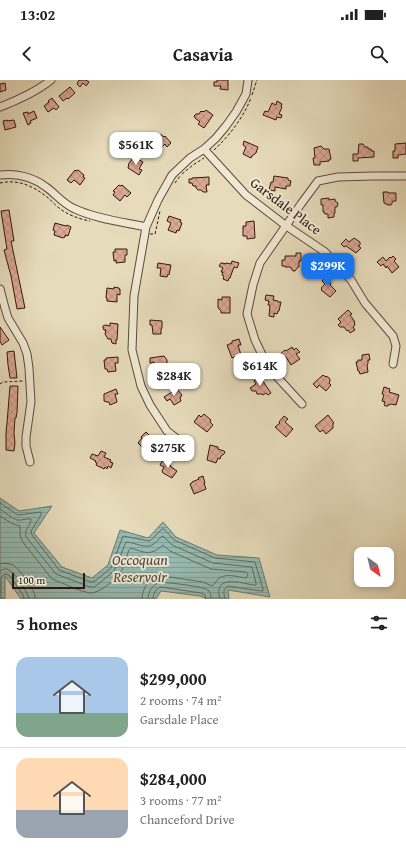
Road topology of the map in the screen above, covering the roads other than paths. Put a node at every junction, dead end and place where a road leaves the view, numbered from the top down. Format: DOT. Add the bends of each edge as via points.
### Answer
graph roads {
  1 [pos="51,80"];
  2 [pos="248,80"];
  3 [pos="0,107"];
  4 [pos="206,152"];
  5 [pos="0,175"];
  6 [pos="406,176"];
  7 [pos="286,225"];
  8 [pos="146,230"];
  9 [pos="0,288"];
  10 [pos="393,364"];
  11 [pos="302,404"];
  12 [pos="188,447"];
  13 [pos="30,462"];
  1 -- 3 [label="street" via="23,98"];
  2 -- 4 [label="street" via="246,94 236,112"];
  4 -- 7 [label="street, Garsdale Place" via="246,195"];
  4 -- 8 [label="street" via="190,158 172,175"];
  5 -- 8 [label="street" via="18,175 33,179 76,210"];
  6 -- 7 [label="street" via="338,177 318,181"];
  7 -- 10 [label="street, Garsdale Place" via="325,252 351,280 365,303 393,336 396,346"];
  7 -- 11 [label="street" via="260,263 248,314 255,340 268,367"];
  8 -- 12 [label="street" via="134,296 132,350 141,386 150,405 167,431"];
  9 -- 13 [label="street" via="8,318 27,354 31,402 26,446"];
}
